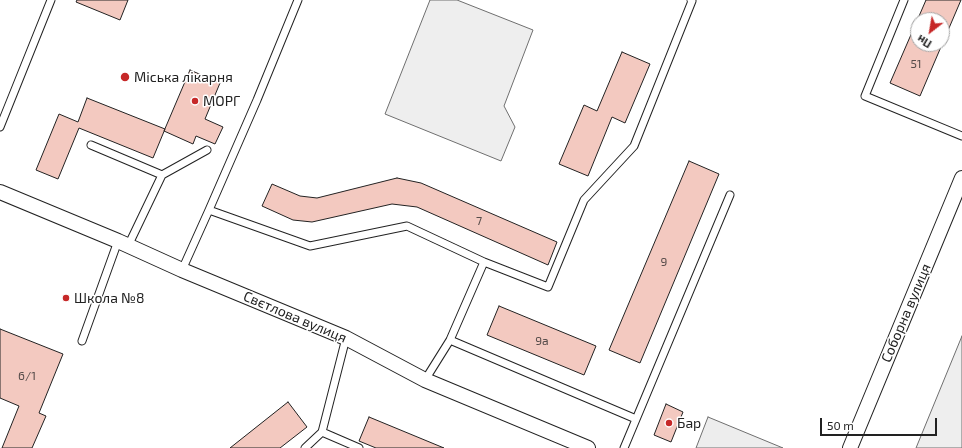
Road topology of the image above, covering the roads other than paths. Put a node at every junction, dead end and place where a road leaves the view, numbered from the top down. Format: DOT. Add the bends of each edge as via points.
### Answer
graph roads {
  1 [pos="50,0"];
  2 [pos="298,0"];
  3 [pos="691,0"];
  4 [pos="904,0"];
  5 [pos="0,127"];
  6 [pos="962,136"];
  7 [pos="91,145"];
  8 [pos="207,150"];
  9 [pos="162,175"];
  10 [pos="962,178"];
  11 [pos="0,192"];
  12 [pos="730,195"];
  13 [pos="209,210"];
  14 [pos="123,244"];
  15 [pos="484,262"];
  16 [pos="182,270"];
  17 [pos="346,338"];
  18 [pos="450,340"];
  19 [pos="82,341"];
  20 [pos="425,380"];
  21 [pos="636,419"];
  22 [pos="322,432"];
  23 [pos="305,448"];
  24 [pos="359,448"];
  25 [pos="588,448"];
  26 [pos="624,448"];
  27 [pos="850,448"];
  1 -- 5 [label="lane"];
  2 -- 13 [label="lane"];
  3 -- 15 [label="lane" via="634,146 584,200 548,287"];
  4 -- 6 [label="lane" via="865,96"];
  7 -- 9 [label="lane"];
  8 -- 9 [label="lane"];
  9 -- 14 [label="lane"];
  10 -- 27 [label="street, Соборна вулиця"];
  11 -- 14 [label="street, Свєтлова вулиця"];
  12 -- 21 [label="lane"];
  13 -- 15 [label="lane" via="310,246 407,226"];
  13 -- 16 [label="lane"];
  14 -- 16 [label="street, Свєтлова вулиця"];
  14 -- 19 [label="lane"];
  15 -- 18 [label="lane"];
  16 -- 17 [label="street, Свєтлова вулиця"];
  17 -- 20 [label="street, Свєтлова вулиця"];
  17 -- 22 [label="lane"];
  18 -- 20 [label="lane"];
  18 -- 21 [label="lane"];
  20 -- 25 [label="street, Свєтлова вулиця"];
  21 -- 26 [label="lane"];
  22 -- 23 [label="lane"];
  22 -- 24 [label="lane"];
}
